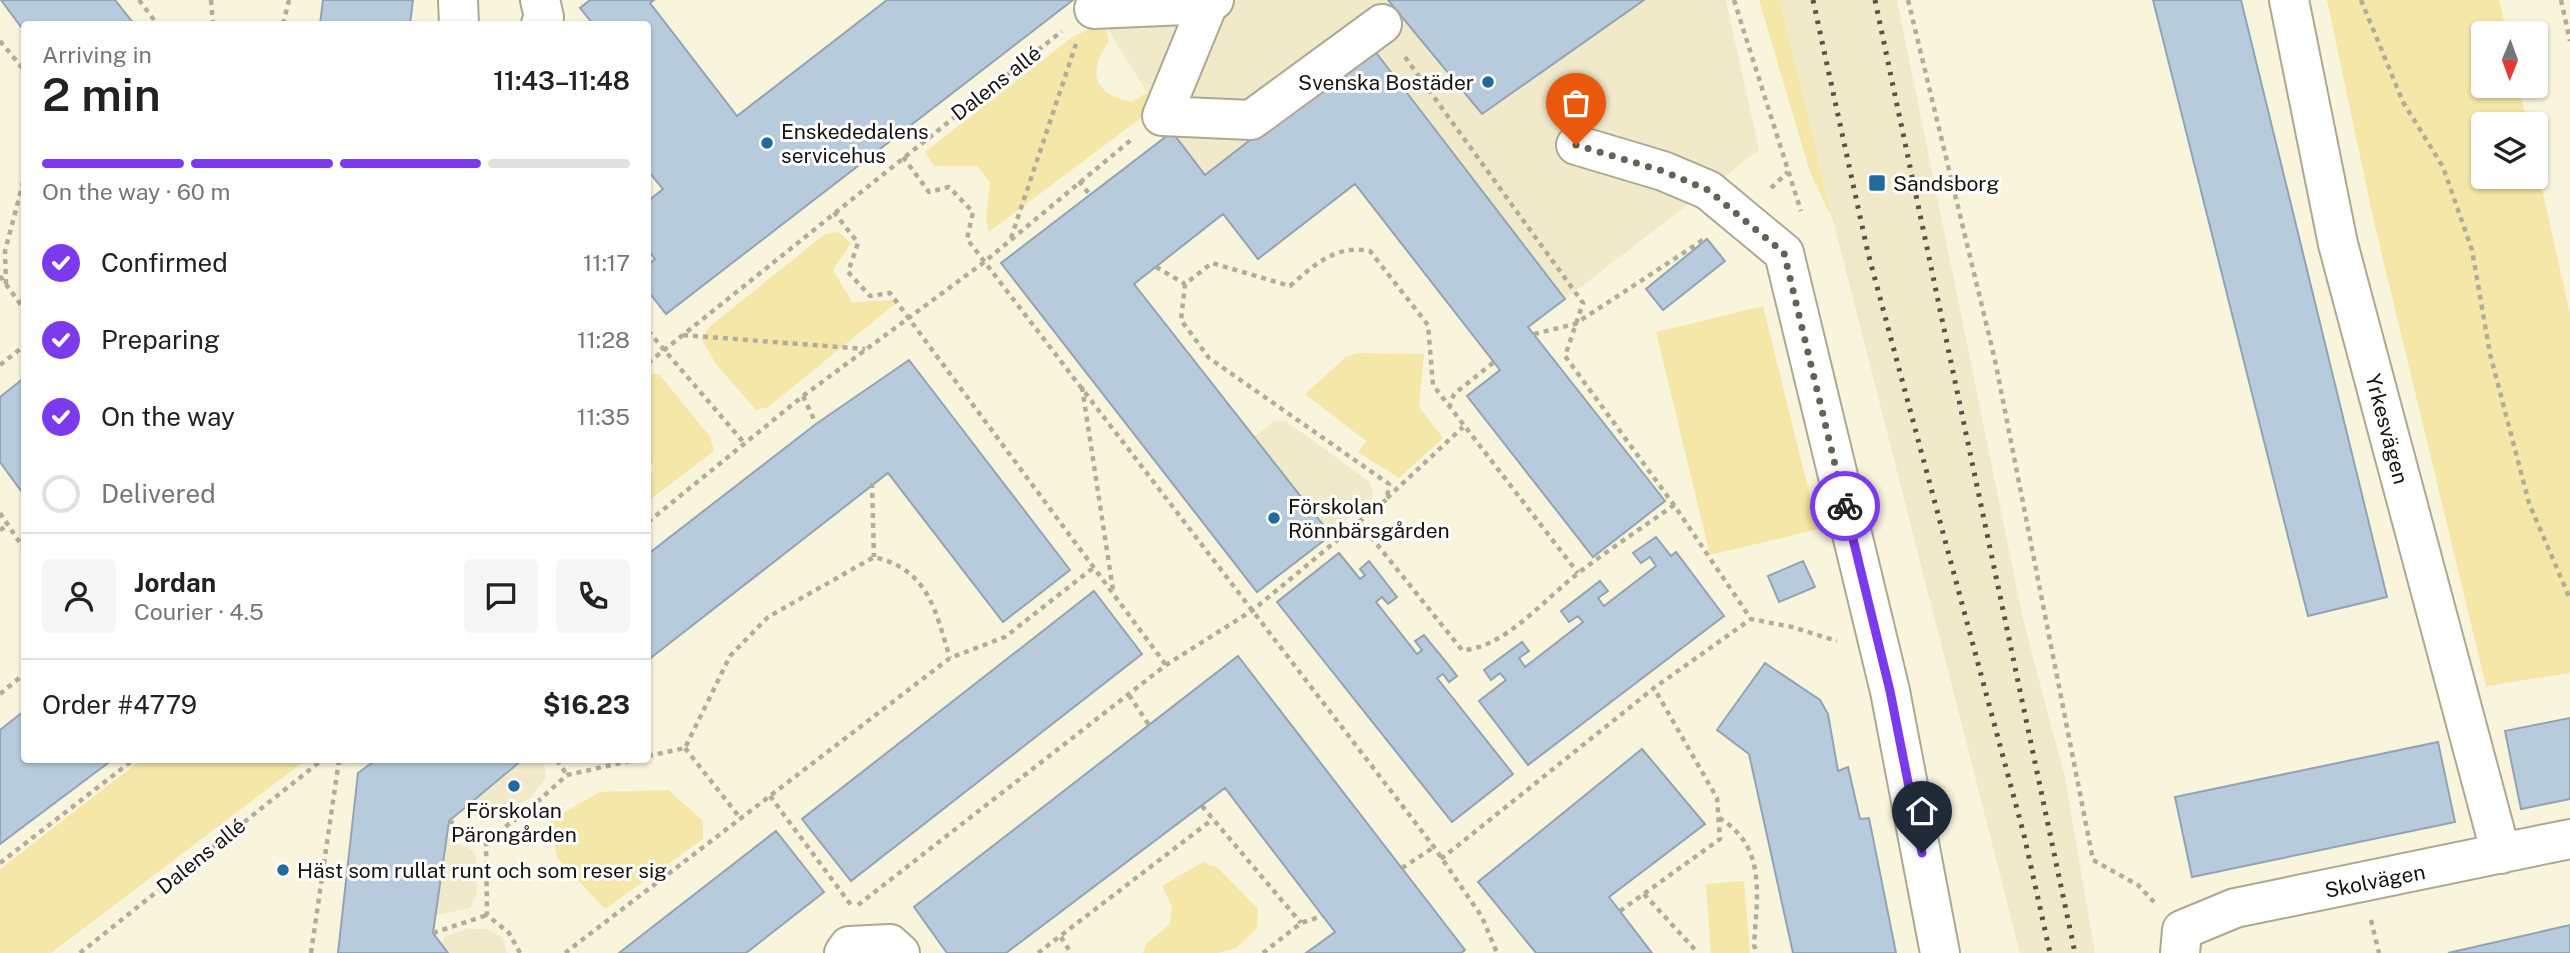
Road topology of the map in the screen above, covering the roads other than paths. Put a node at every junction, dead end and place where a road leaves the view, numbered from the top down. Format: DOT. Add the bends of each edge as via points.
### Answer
graph roads {
  1 [pos="458,0"];
  2 [pos="540,0"];
  3 [pos="2289,0"];
  4 [pos="1211,2"];
  5 [pos="1090,12"];
  6 [pos="1378,19"];
  7 [pos="460,21"];
  8 [pos="542,21"];
  9 [pos="1576,145"];
  10 [pos="2570,839"];
  11 [pos="2501,854"];
  12 [pos="2181,941"];
  13 [pos="844,953"];
  14 [pos="900,953"];
  15 [pos="1940,953"];
  1 -- 7 [label="street"];
  2 -- 8 [label="street"];
  3 -- 11 [label="street, Yrkesvägen" via="2338,244"];
  4 -- 5 [label="street"];
  4 -- 6 [label="street" via="1162,116 1251,120"];
  9 -- 15 [label="street" via="1708,190 1784,253 1881,656"];
  10 -- 11 [label="street, Skolvägen"];
  11 -- 12 [label="street, Skolvägen" via="2235,908"];
  13 -- 14 [label="street" via="849,946 890,944"];
}
